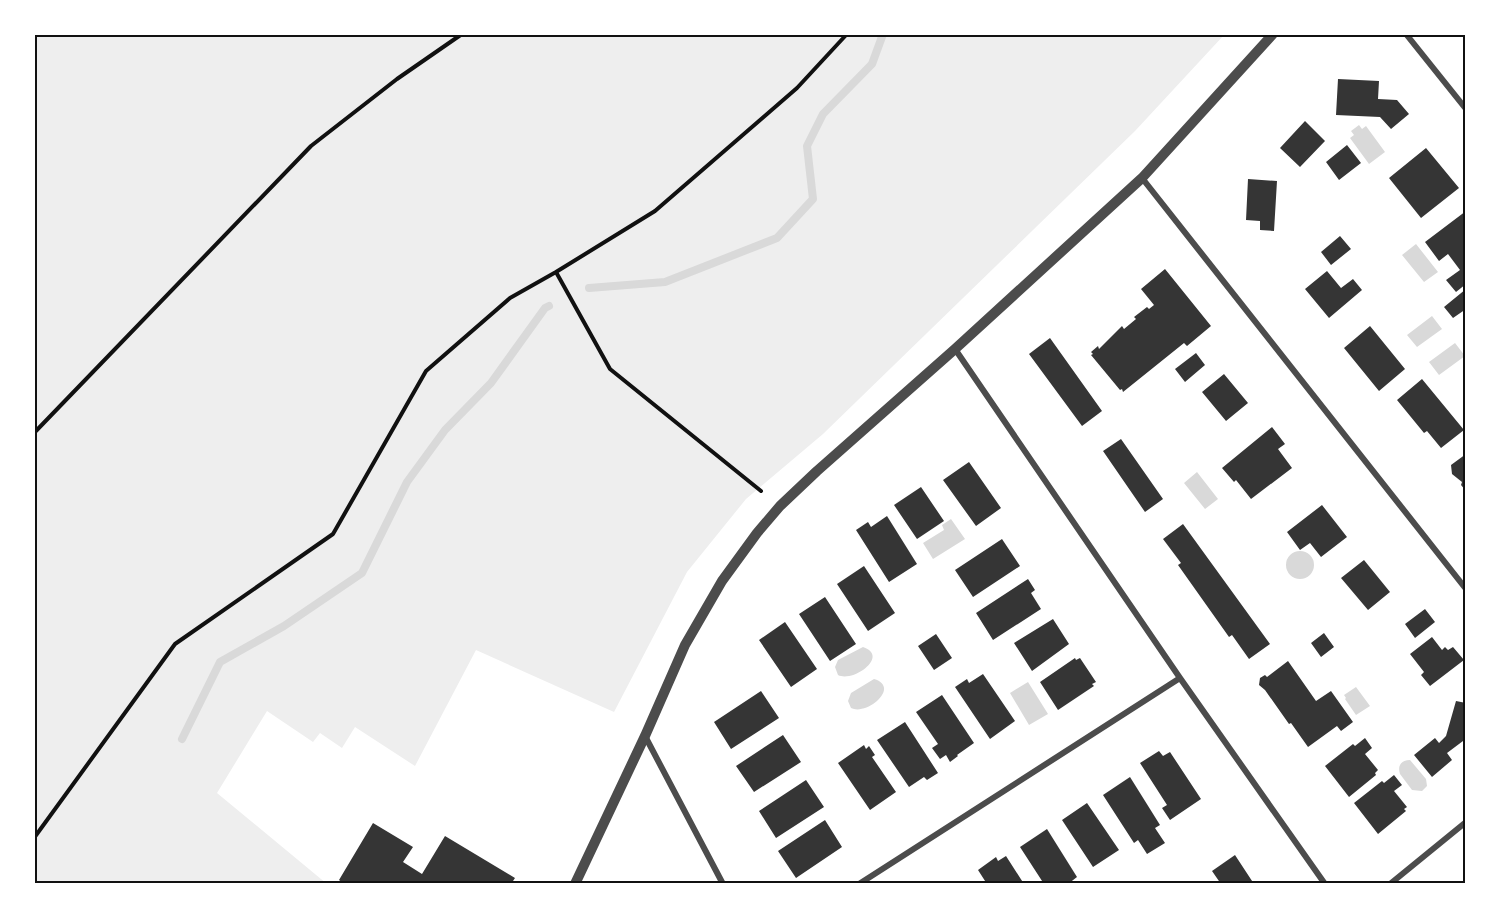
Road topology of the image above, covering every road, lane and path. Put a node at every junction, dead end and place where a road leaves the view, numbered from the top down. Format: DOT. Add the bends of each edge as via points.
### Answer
graph roads {
  1 [pos="462,34"];
  2 [pos="847,34"];
  3 [pos="1272,34"];
  4 [pos="1406,34"];
  5 [pos="1466,109"];
  6 [pos="1142,178"];
  7 [pos="556,272"];
  8 [pos="955,349"];
  9 [pos="34,434"];
  10 [pos="761,491"];
  11 [pos="1466,589"];
  12 [pos="1180,678"];
  13 [pos="645,736"];
  14 [pos="1466,822"];
  15 [pos="34,838"];
  16 [pos="575,884"];
  17 [pos="723,884"];
  18 [pos="859,884"];
  19 [pos="1324,884"];
  20 [pos="1390,884"];
  1 -- 9 [label="path" via="311,146"];
  2 -- 7 [label="path" via="797,88 655,211"];
  3 -- 6 [label="street"];
  4 -- 5 [label="street"];
  6 -- 8 [label="street"];
  6 -- 11 [label="street"];
  7 -- 10 [label="path" via="610,369"];
  7 -- 15 [label="path" via="510,298 426,371 333,534 175,644"];
  8 -- 12 [label="street"];
  8 -- 13 [label="street" via="794,492 757,533 722,581 685,645"];
  12 -- 18 [label="street"];
  12 -- 19 [label="street"];
  13 -- 16 [label="street"];
  13 -- 17 [label="street"];
  14 -- 20 [label="street"];
}
